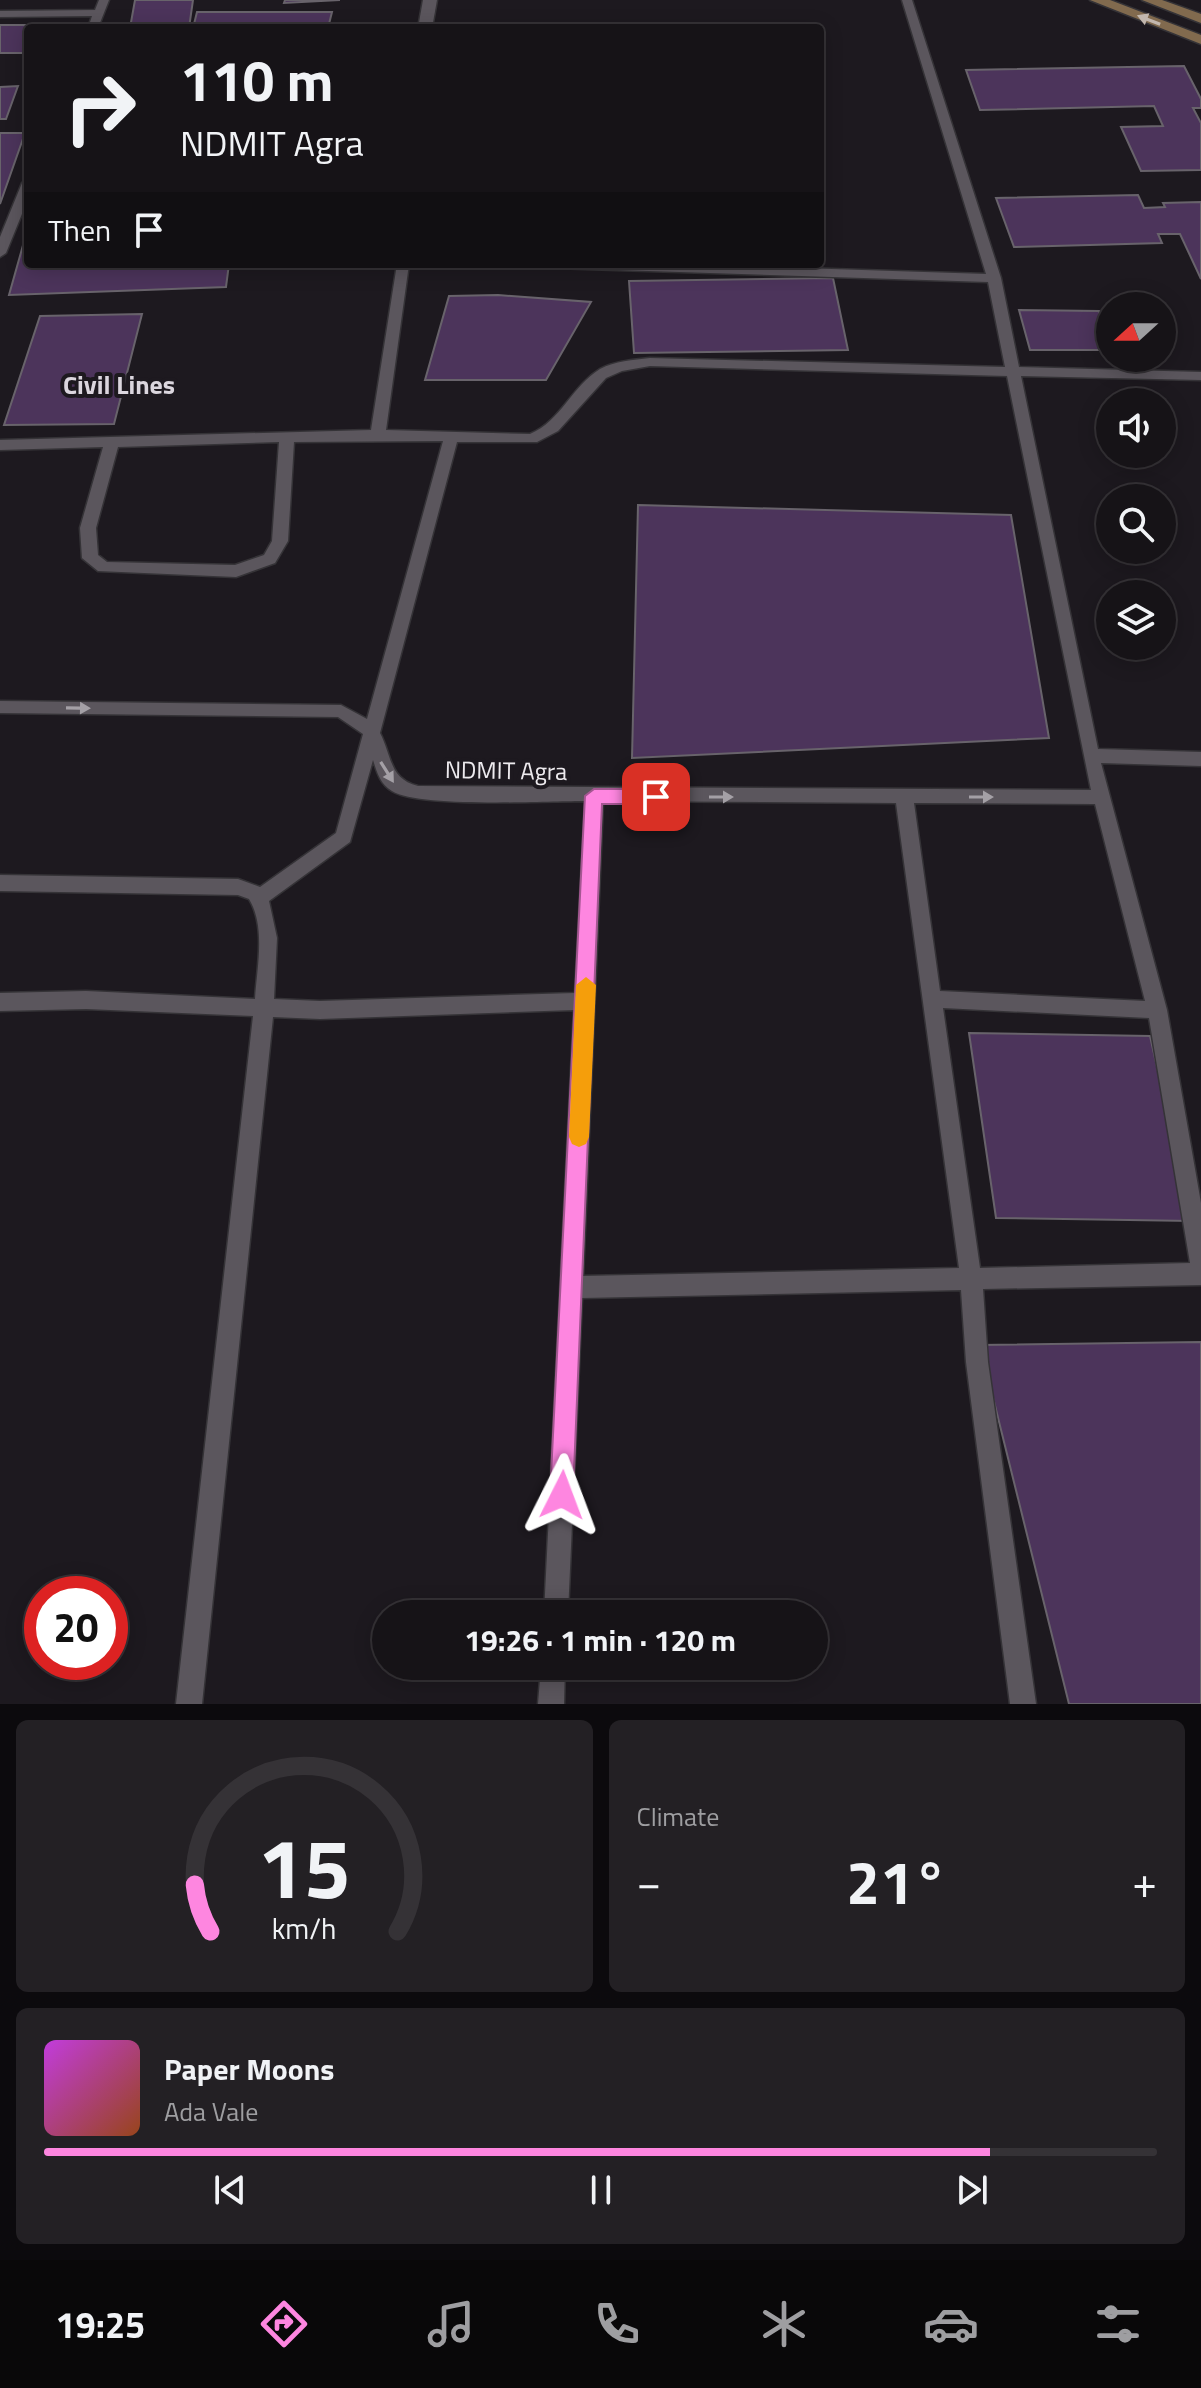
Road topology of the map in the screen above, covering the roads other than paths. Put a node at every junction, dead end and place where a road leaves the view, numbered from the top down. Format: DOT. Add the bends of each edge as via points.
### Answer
graph roads {
  1 [pos="104,0"];
  2 [pos="430,0"];
  3 [pos="907,0"];
  4 [pos="1097,0"];
  5 [pos="1149,0"];
  6 [pos="99,13"];
  7 [pos="0,14"];
  8 [pos="1201,19"];
  9 [pos="95,24"];
  10 [pos="426,24"];
  11 [pos="1201,40"];
  12 [pos="21,215"];
  13 [pos="0,253"];
  14 [pos="402,268"];
  15 [pos="680,268"];
  16 [pos="994,278"];
  17 [pos="1016,374"];
  18 [pos="1201,376"];
  19 [pos="378,435"];
  20 [pos="287,437"];
  21 [pos="451,437"];
  22 [pos="112,442"];
  23 [pos="0,445"];
  24 [pos="0,707"];
  25 [pos="372,732"];
  26 [pos="1091,756"];
  27 [pos="1201,759"];
  28 [pos="594,796"];
  29 [pos="904,797"];
  30 [pos="1103,797"];
  31 [pos="0,883"];
  32 [pos="259,898"];
  33 [pos="932,999"];
  34 [pos="585,1001"];
  35 [pos="0,1002"];
  36 [pos="264,1008"];
  37 [pos="1157,1010"];
  38 [pos="1201,1263"];
  39 [pos="1201,1274"];
  40 [pos="971,1280"];
  41 [pos="572,1287"];
  42 [pos="557,1600"];
  43 [pos="552,1680"];
  44 [pos="189,1704"];
  45 [pos="551,1704"];
  46 [pos="1023,1704"];
  1 -- 6 [label="lane"];
  2 -- 10 [label="street"];
  3 -- 16 [label="lane"];
  11 -- 4 [label="main road, one-way"];
  5 -- 8 [label="main road"];
  6 -- 7 [label="lane"];
  6 -- 9 [label="lane"];
  12 -- 13 [label="lane"];
  14 -- 19 [label="lane"];
  15 -- 16 [label="lane"];
  16 -- 17 [label="lane"];
  17 -- 18 [label="lane"];
  17 -- 21 [label="lane" via="650,362 601,375 546,435 514,440"];
  17 -- 26 [label="lane"];
  19 -- 20 [label="lane"];
  19 -- 21 [label="lane"];
  20 -- 22 [label="lane"];
  20 -- 22 [label="lane" via="280,541 270,559 236,571 104,567 90,558 88,528"];
  21 -- 25 [label="lane"];
  22 -- 23 [label="lane"];
  24 -- 25 [label="lane, one-way" via="341,711"];
  25 -- 28 [label="lane, NDMIT Agra, one-way" via="382,769 402,791"];
  25 -- 32 [label="lane" via="344,837"];
  26 -- 27 [label="lane"];
  26 -- 30 [label="lane"];
  28 -- 29 [label="lane, NDMIT Agra, one-way"];
  28 -- 34 [label="lane"];
  29 -- 30 [label="lane, NDMIT Agra, one-way"];
  29 -- 33 [label="lane"];
  30 -- 37 [label="lane"];
  31 -- 32 [label="lane" via="238,887 253,890"];
  32 -- 36 [label="lane" via="266,924"];
  33 -- 37 [label="lane"];
  33 -- 40 [label="lane"];
  34 -- 36 [label="lane"];
  34 -- 41 [label="lane"];
  35 -- 36 [label="lane"];
  36 -- 44 [label="lane"];
  37 -- 38 [label="lane"];
  39 -- 40 [label="lane"];
  40 -- 41 [label="lane"];
  40 -- 46 [label="lane" via="977,1362"];
  41 -- 42 [label="lane"];
  43 -- 45 [label="lane"];
}
